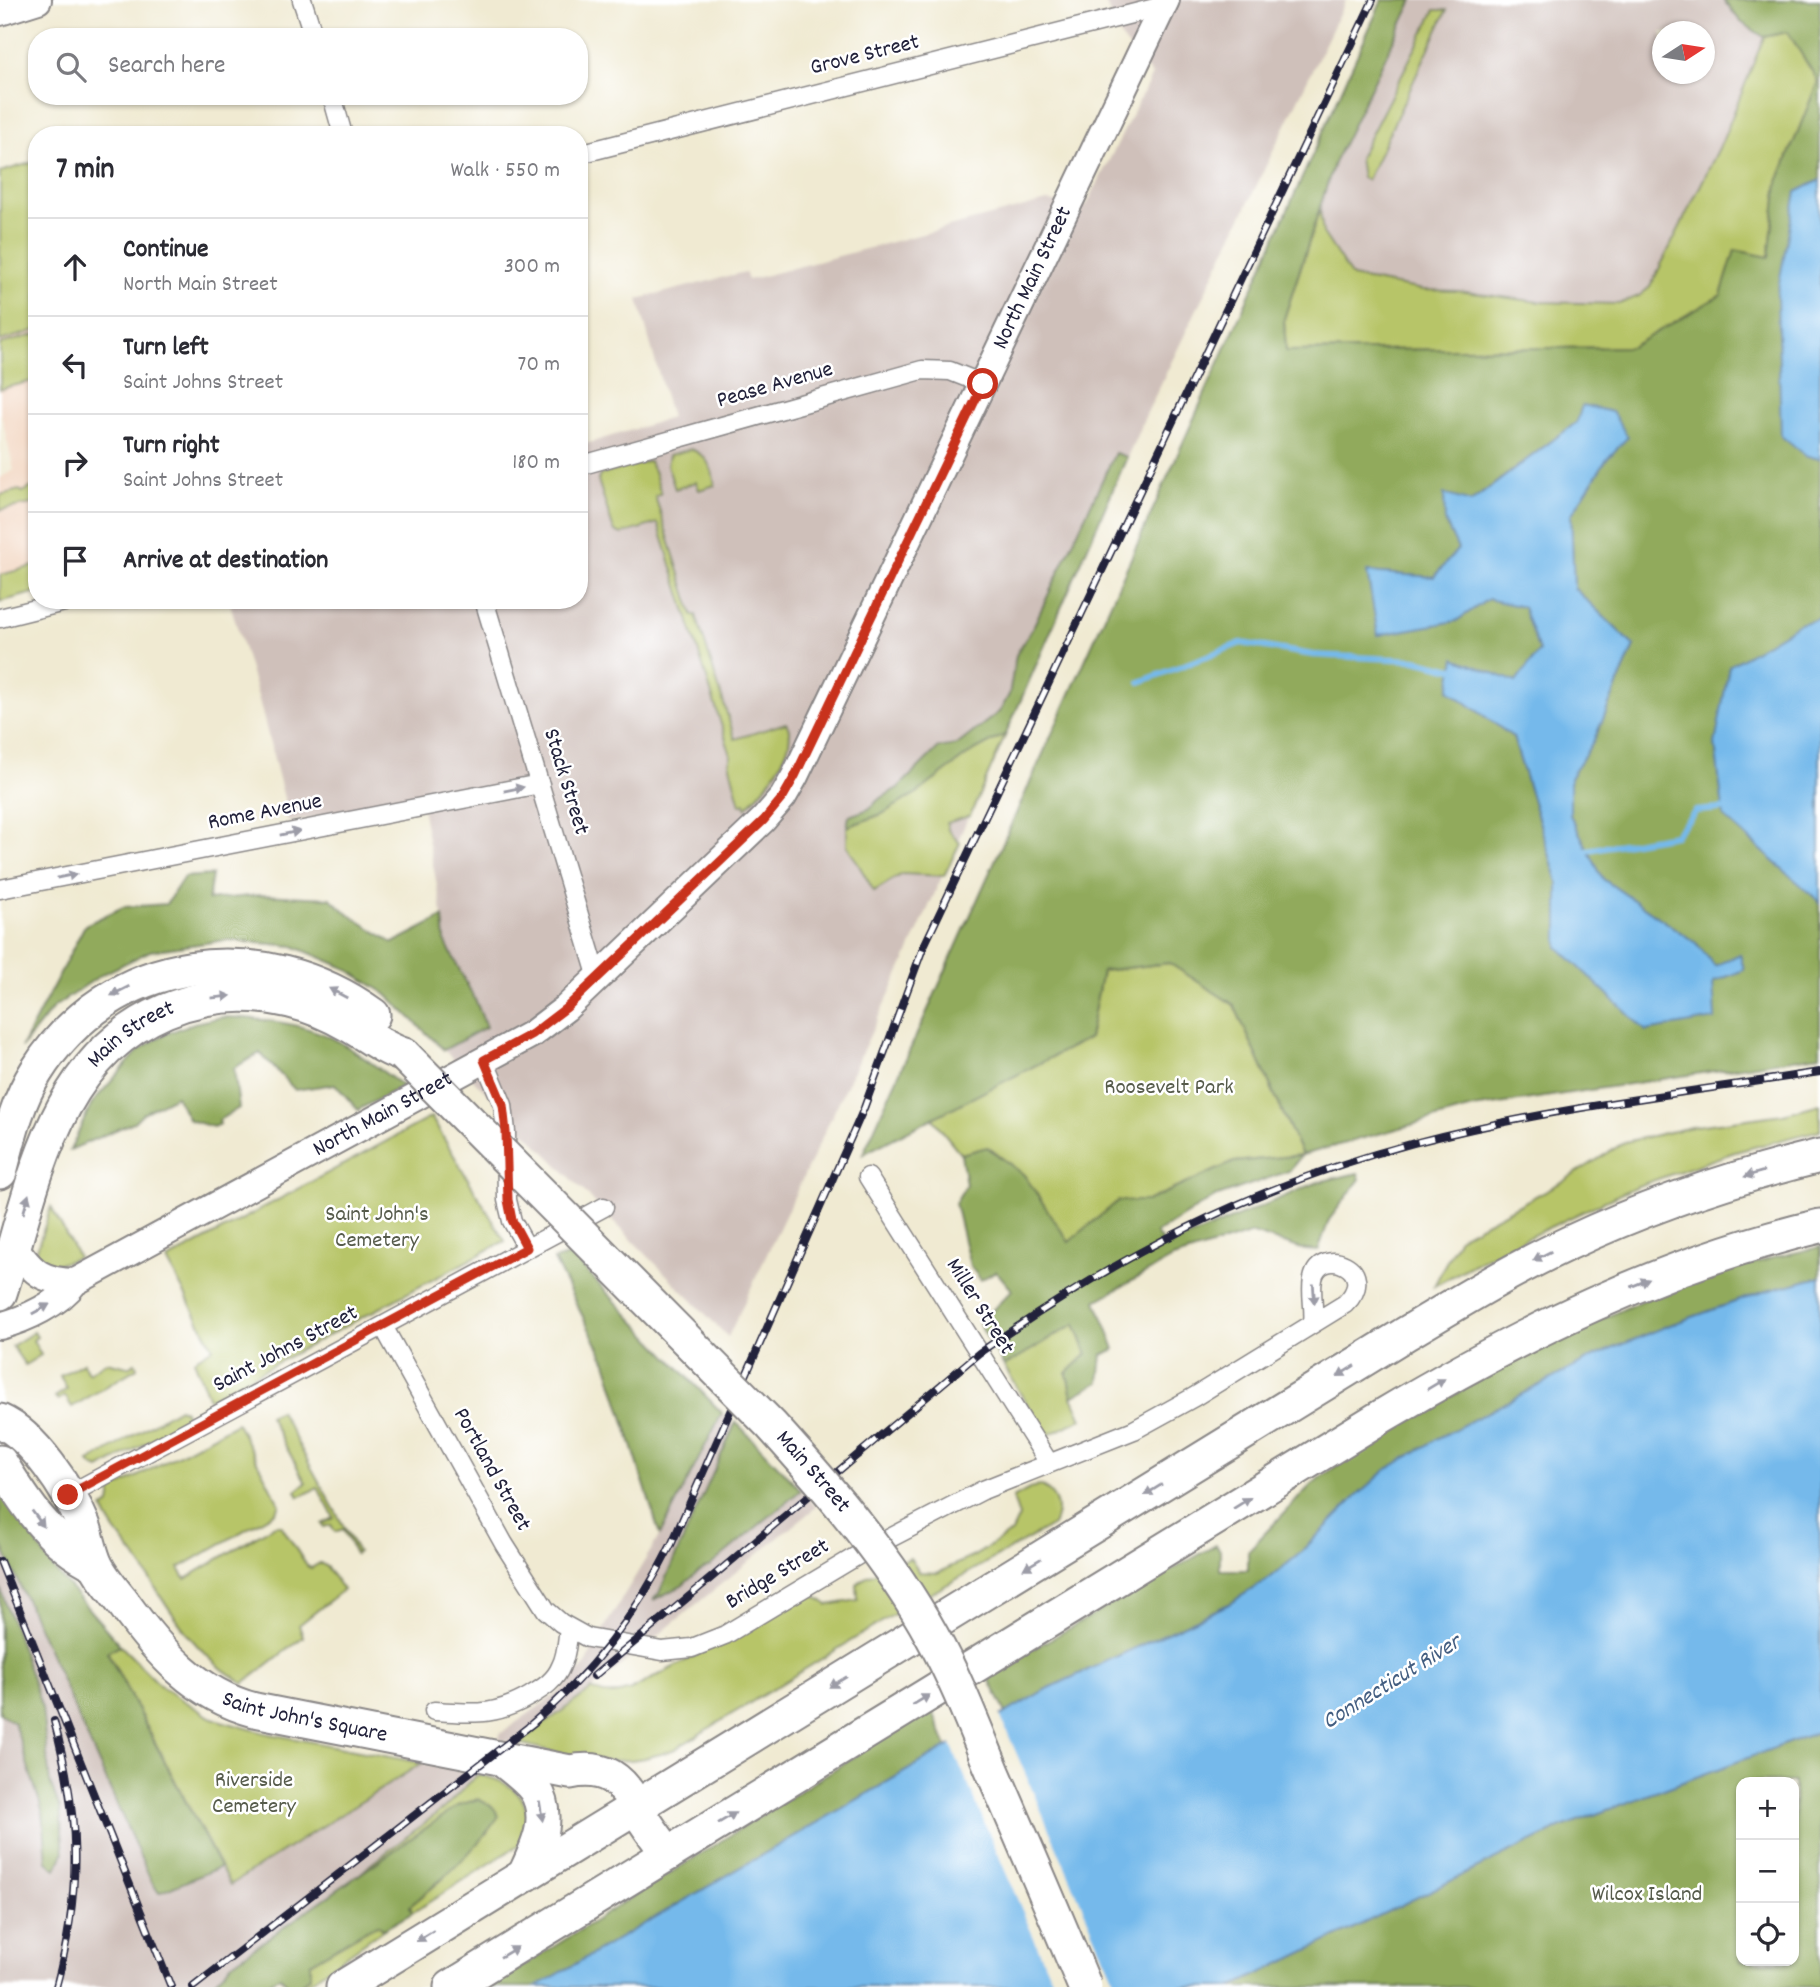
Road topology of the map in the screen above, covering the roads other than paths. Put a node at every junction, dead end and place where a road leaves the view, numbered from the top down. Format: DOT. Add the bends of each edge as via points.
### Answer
graph roads {
  1 [pos="38,0"];
  2 [pos="302,0"];
  3 [pos="1164,3"];
  4 [pos="0,12"];
  5 [pos="311,28"];
  6 [pos="334,105"];
  7 [pos="340,126"];
  8 [pos="588,152"];
  9 [pos="983,384"];
  10 [pos="588,463"];
  11 [pos="36,609"];
  12 [pos="487,609"];
  13 [pos="0,618"];
  14 [pos="540,784"];
  15 [pos="0,890"];
  16 [pos="598,978"];
  17 [pos="404,1055"];
  18 [pos="484,1060"];
  19 [pos="10,1107"];
  20 [pos="1820,1156"];
  21 [pos="1,1161"];
  22 [pos="867,1177"];
  23 [pos="604,1207"];
  24 [pos="1820,1226"];
  25 [pos="14,1247"];
  26 [pos="527,1248"];
  27 [pos="75,1282"];
  28 [pos="0,1293"];
  29 [pos="1313,1324"];
  30 [pos="0,1326"];
  31 [pos="383,1326"];
  32 [pos="0,1421"];
  33 [pos="0,1462"];
  34 [pos="1049,1464"];
  35 [pos="68,1495"];
  36 [pos="95,1564"];
  37 [pos="569,1628"];
  38 [pos="434,1711"];
  39 [pos="502,1759"];
  40 [pos="635,1806"];
  41 [pos="668,1854"];
  42 [pos="525,1874"];
  43 [pos="343,1987"];
  44 [pos="451,1987"];
  45 [pos="1085,1987"];
  1 -- 4 [label="street"];
  2 -- 5 [label="street"];
  3 -- 8 [label="street, Grove Street"];
  3 -- 9 [label="street, North Main Street"];
  6 -- 7 [label="street"];
  9 -- 10 [label="street, Pease Avenue" via="950,371 922,370"];
  9 -- 16 [label="street, North Main Street" via="783,797"];
  11 -- 13 [label="street"];
  12 -- 14 [label="street, Stack Street"];
  15 -- 14 [label="street, Rome Avenue, one-way"];
  14 -- 16 [label="street, Stack Street"];
  16 -- 18 [label="street, North Main Street" via="550,1022"];
  17 -- 19 [label="highway, Main Street, one-way" via="380,1020 318,984 250,967 199,967 145,980 97,1004 48,1055"];
  25 -- 17 [label="highway, Main Street, one-way" via="41,1159 68,1099 106,1050 148,1019 207,998 269,997 324,1012"];
  17 -- 45 [label="highway, Main Street, bridge" via="771,1425 869,1541 932,1636 957,1687"];
  18 -- 26 [label="street" via="503,1105 508,1200 512,1220"];
  18 -- 27 [label="street, North Main Street"];
  19 -- 21 [label="highway, Main Street"];
  20 -- 40 [label="highway, one-way" via="1741,1177 1641,1212 1492,1283"];
  22 -- 34 [label="street, Miller Street"];
  23 -- 26 [label="street, Saint Johns Street"];
  41 -- 24 [label="highway, one-way" via="1492,1353 1638,1283"];
  25 -- 27 [label="street" via="40,1276"];
  25 -- 28 [label="highway, Main Street"];
  26 -- 31 [label="street, Saint Johns Street"];
  30 -- 27 [label="street, North Main Street, one-way" via="53,1302"];
  29 -- 34 [label="street, Bridge Street" via="1144,1424"];
  31 -- 35 [label="street, Saint Johns Street"];
  31 -- 37 [label="street, Portland Street" via="512,1558 546,1610"];
  32 -- 35 [label="highway, Saint John's Square" via="32,1443"];
  33 -- 36 [label="highway, Saint John's Square, one-way" via="51,1535"];
  34 -- 37 [label="street, Bridge Street" via="984,1490 865,1551 701,1646 648,1650 600,1642"];
  35 -- 36 [label="highway, Saint John's Square" via="83,1523"];
  36 -- 39 [label="highway, Saint John's Square" via="163,1653 220,1698 255,1710"];
  37 -- 38 [label="street" via="562,1666 544,1688 500,1710"];
  39 -- 40 [label="highway, Saint John's Square" via="570,1772 605,1800"];
  39 -- 42 [label="highway, one-way" via="535,1789 542,1811 541,1838"];
  40 -- 41 [label="highway"];
  40 -- 42 [label="highway"];
  44 -- 41 [label="highway, one-way"];
  42 -- 43 [label="highway, one-way"];
}
